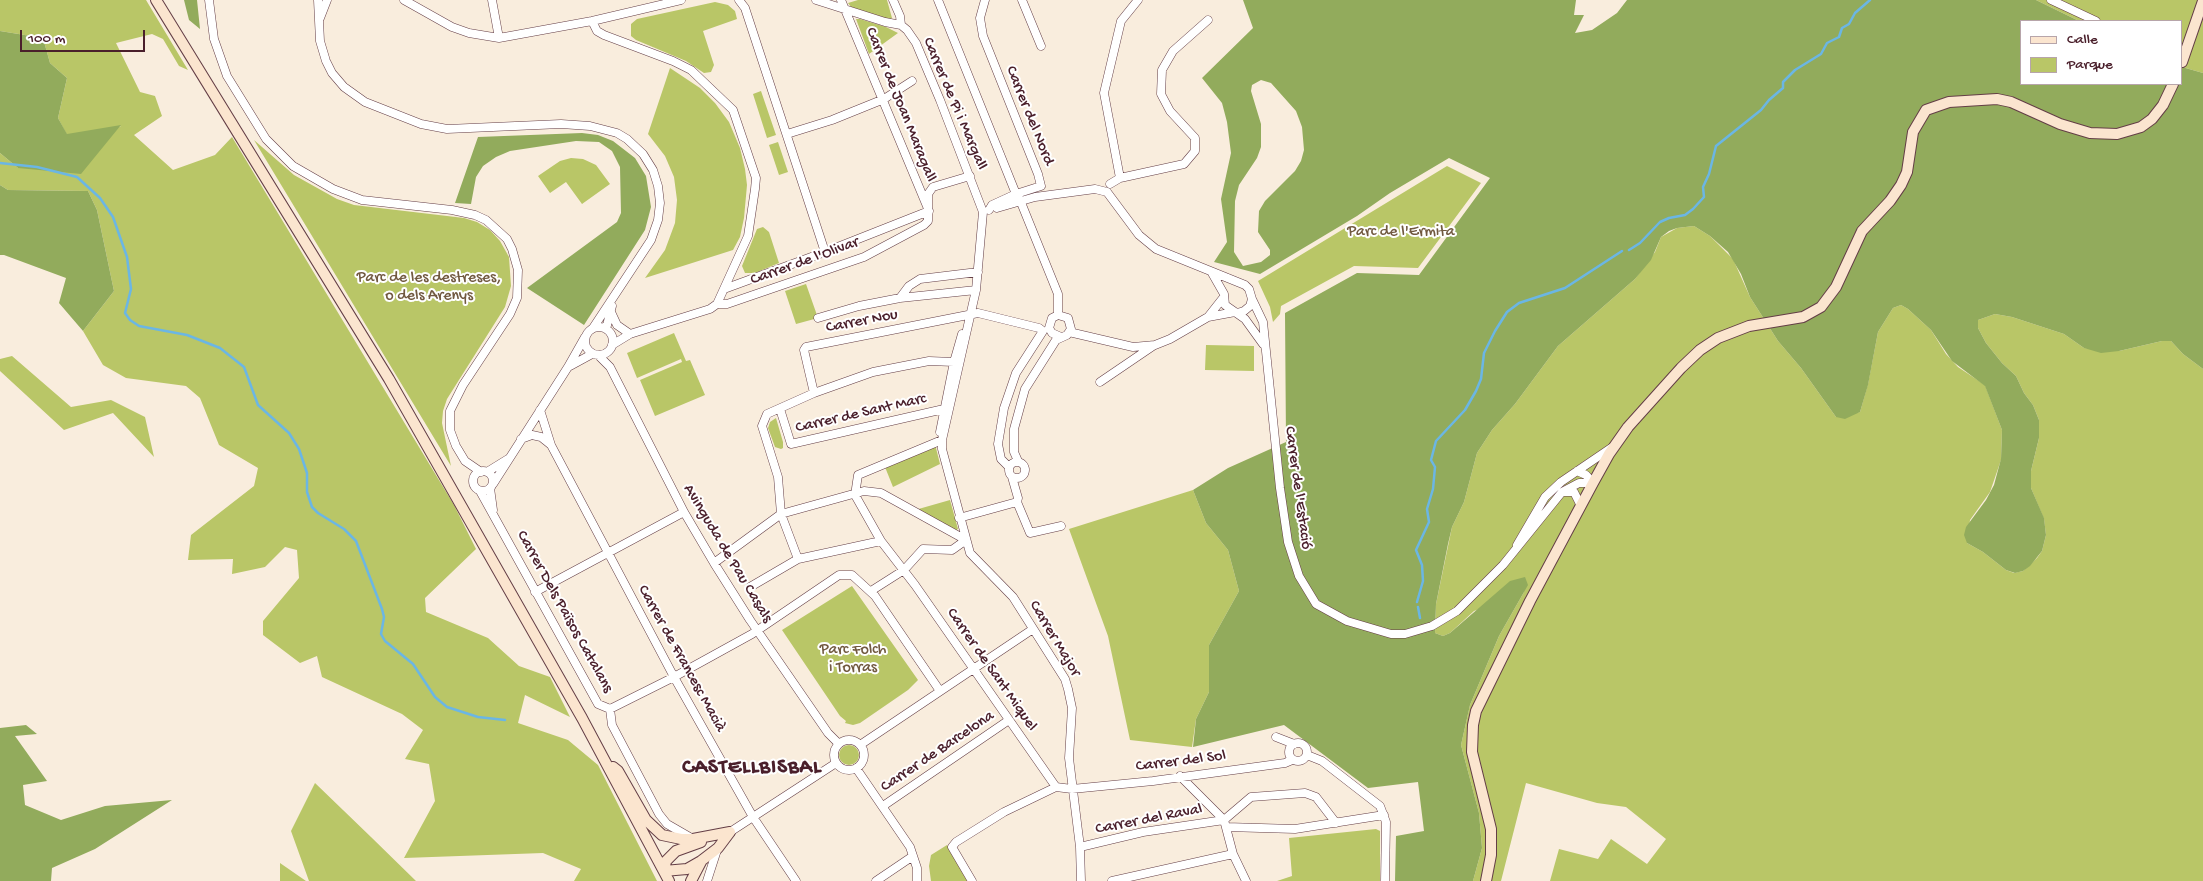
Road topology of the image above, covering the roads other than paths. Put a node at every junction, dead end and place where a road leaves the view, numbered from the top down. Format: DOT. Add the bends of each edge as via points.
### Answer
graph roads {
  1 [pos="156,0"];
  2 [pos="210,0"];
  3 [pos="318,0"];
  4 [pos="327,0"];
  5 [pos="404,0"];
  6 [pos="492,0"];
  7 [pos="681,0"];
  8 [pos="738,0"];
  9 [pos="816,0"];
  10 [pos="841,0"];
  11 [pos="893,0"];
  12 [pos="938,0"];
  13 [pos="985,0"];
  14 [pos="1022,0"];
  15 [pos="1138,0"];
  16 [pos="2051,0"];
  17 [pos="2203,1"];
  18 [pos="746,4"];
  19 [pos="846,10"];
  20 [pos="320,18"];
  21 [pos="1208,20"];
  22 [pos="2094,20"];
  23 [pos="592,21"];
  24 [pos="901,25"];
  25 [pos="499,38"];
  26 [pos="1041,46"];
  27 [pos="2183,56"];
  28 [pos="912,81"];
  29 [pos="2173,85"];
  30 [pos="884,99"];
  31 [pos="787,134"];
  32 [pos="970,176"];
  33 [pos="1120,178"];
  34 [pos="1106,188"];
  35 [pos="1018,197"];
  36 [pos="929,211"];
  37 [pos="986,211"];
  38 [pos="825,252"];
  39 [pos="978,272"];
  40 [pos="1210,272"];
  41 [pos="1236,284"];
  42 [pos="976,290"];
  43 [pos="617,292"];
  44 [pos="723,292"];
  45 [pos="1223,296"];
  46 [pos="900,298"];
  47 [pos="1252,299"];
  48 [pos="734,302"];
  49 [pos="717,304"];
  50 [pos="610,310"];
  51 [pos="1236,312"];
  52 [pos="971,314"];
  53 [pos="1058,315"];
  54 [pos="1208,317"];
  55 [pos="818,318"];
  56 [pos="968,324"];
  57 [pos="593,328"];
  58 [pos="607,330"];
  59 [pos="1047,331"];
  60 [pos="1069,332"];
  61 [pos="630,334"];
  62 [pos="585,337"];
  63 [pos="1060,337"];
  64 [pos="1155,345"];
  65 [pos="1264,345"];
  66 [pos="610,348"];
  67 [pos="595,354"];
  68 [pos="954,362"];
  69 [pos="568,367"];
  70 [pos="610,367"];
  71 [pos="1100,382"];
  72 [pos="814,394"];
  73 [pos="780,409"];
  74 [pos="944,409"];
  75 [pos="540,410"];
  76 [pos="521,439"];
  77 [pos="942,440"];
  78 [pos="1616,444"];
  79 [pos="551,445"];
  80 [pos="508,460"];
  81 [pos="1018,461"];
  82 [pos="1009,467"];
  83 [pos="1577,471"];
  84 [pos="484,472"];
  85 [pos="1012,477"];
  86 [pos="1593,482"];
  87 [pos="491,486"];
  88 [pos="480,490"];
  89 [pos="1562,492"];
  90 [pos="855,495"];
  91 [pos="1017,502"];
  92 [pos="1581,506"];
  93 [pos="684,512"];
  94 [pos="781,514"];
  95 [pos="493,515"];
  96 [pos="959,518"];
  97 [pos="1061,526"];
  98 [pos="966,540"];
  99 [pos="881,541"];
  100 [pos="607,552"];
  101 [pos="1514,552"];
  102 [pos="798,559"];
  103 [pos="714,563"];
  104 [pos="904,570"];
  105 [pos="750,587"];
  106 [pos="871,591"];
  107 [pos="535,592"];
  108 [pos="1033,629"];
  109 [pos="757,631"];
  110 [pos="974,668"];
  111 [pos="674,677"];
  112 [pos="940,691"];
  113 [pos="610,709"];
  114 [pos="1009,720"];
  115 [pos="1276,737"];
  116 [pos="839,744"];
  117 [pos="1294,744"];
  118 [pos="860,745"];
  119 [pos="1307,755"];
  120 [pos="604,760"];
  121 [pos="1292,760"];
  122 [pos="836,763"];
  123 [pos="856,768"];
  124 [pos="1180,776"];
  125 [pos="1056,787"];
  126 [pos="1072,789"];
  127 [pos="883,806"];
  128 [pos="1384,815"];
  129 [pos="753,817"];
  130 [pos="1336,823"];
  131 [pos="1225,824"];
  132 [pos="730,832"];
  133 [pos="693,839"];
  134 [pos="1080,847"];
  135 [pos="718,848"];
  136 [pos="1233,854"];
  137 [pos="913,856"];
  138 [pos="702,861"];
  139 [pos="664,871"];
  140 [pos="669,881"];
  141 [pos="691,881"];
  142 [pos="707,881"];
  143 [pos="796,881"];
  144 [pos="876,881"];
  145 [pos="917,881"];
  146 [pos="972,881"];
  147 [pos="1081,881"];
  148 [pos="1112,881"];
  149 [pos="1246,881"];
  150 [pos="1385,881"];
  151 [pos="1486,881"];
  1 -- 120 [label="street" via="388,379"];
  2 -- 84 [label="street" via="214,39 227,76 266,139 293,166 333,189 362,200 475,215 486,220 507,240 518,270 517,298 450,411 450,430 459,452 468,464"];
  3 -- 20 [label="street"];
  4 -- 20 [label="street"];
  5 -- 25 [label="street" via="452,27"];
  6 -- 25 [label="street"];
  7 -- 23 [label="street"];
  8 -- 18 [label="street"];
  9 -- 19 [label="street, Carrer de Pi i Margall"];
  10 -- 19 [label="street, Carrer de Joan Maragall"];
  11 -- 24 [label="street"];
  12 -- 35 [label="street"];
  13 -- 35 [label="street, Carrer del Nord" via="980,18 983,36 1041,186"];
  14 -- 26 [label="street"];
  15 -- 33 [label="street" via="1121,21 1104,93"];
  16 -- 22 [label="street"];
  17 -- 27 [label="street"];
  18 -- 31 [label="street"];
  19 -- 24 [label="street, Carrer de Pi i Margall"];
  19 -- 30 [label="street, Carrer de Joan Maragall"];
  20 -- 43 [label="street" via="322,52 332,73 352,94 382,109 421,124 447,128 590,126 617,133 635,145 656,178 660,212 651,240"];
  21 -- 33 [label="street" via="1173,51 1162,70 1161,94 1170,111 1195,138 1195,151 1184,164"];
  23 -- 25 [label="street"];
  23 -- 44 [label="street" via="604,35 691,70 733,110 756,184 748,236"];
  24 -- 32 [label="street, Carrer de Pi i Margall" via="916,43"];
  28 -- 30 [label="street"];
  29 -- 78 [label="street" via="2152,119 2141,127 2117,134 2090,133 1997,99 1949,102 1926,110 1913,132 1907,172 1901,185 1862,231 1836,287 1821,307 1803,317 1738,329 1709,343 1681,368"];
  30 -- 31 [label="street"];
  30 -- 36 [label="street, Carrer de Joan Maragall"];
  31 -- 38 [label="street"];
  32 -- 36 [label="street, Carrer de l'Olivar" via="933,187 928,194"];
  32 -- 37 [label="street, Carrer de Pi i Margall"];
  33 -- 34 [label="street"];
  34 -- 35 [label="street"];
  34 -- 40 [label="street, Carrer de l'Estació" via="1139,235 1156,249"];
  35 -- 37 [label="street"];
  35 -- 53 [label="street" via="1058,294"];
  36 -- 38 [label="street, Carrer de l'Olivar"];
  36 -- 48 [label="street, Carrer de l'Olivar" via="924,225 864,257"];
  37 -- 39 [label="street"];
  38 -- 44 [label="street, Carrer de l'Olivar"];
  39 -- 42 [label="street"];
  39 -- 46 [label="street" via="920,279 908,286"];
  40 -- 41 [label="street, Carrer de l'Estació"];
  40 -- 45 [label="street, Carrer de l'Estació"];
  41 -- 45 [label="street" via="1228,287"];
  41 -- 47 [label="street, Carrer de l'Estació" via="1249,289"];
  42 -- 46 [label="street"];
  42 -- 52 [label="street"];
  43 -- 50 [label="street"];
  43 -- 57 [label="street"];
  44 -- 48 [label="street, Carrer de l'Olivar"];
  44 -- 49 [label="street"];
  45 -- 51 [label="street, Carrer de l'Estació" via="1225,305"];
  45 -- 54 [label="street"];
  46 -- 55 [label="street"];
  47 -- 51 [label="street" via="1244,311"];
  47 -- 65 [label="street, Carrer de l'Estació" via="1263,322"];
  48 -- 49 [label="street, Carrer de l'Olivar"];
  49 -- 61 [label="street, Carrer de l'Olivar"];
  50 -- 58 [label="street"];
  50 -- 61 [label="street" via="617,325"];
  51 -- 54 [label="street"];
  51 -- 65 [label="street, Carrer de l'Estació"];
  52 -- 56 [label="street"];
  52 -- 59 [label="street" via="978,313"];
  52 -- 72 [label="street, Carrer Nou" via="806,347"];
  53 -- 59 [label="street" via="1050,321"];
  53 -- 60 [label="street" via="1070,321"];
  54 -- 64 [label="street"];
  56 -- 68 [label="street"];
  56 -- 77 [label="street"];
  57 -- 58 [label="street"];
  57 -- 62 [label="street"];
  58 -- 61 [label="street, Carrer de l'Olivar"];
  58 -- 66 [label="street" via="612,340"];
  59 -- 63 [label="street"];
  59 -- 82 [label="street" via="1016,372 1004,408 998,444 1001,459"];
  60 -- 63 [label="street"];
  60 -- 64 [label="street" via="1134,347"];
  61 -- 66 [label="street, Carrer de l'Olivar"];
  62 -- 67 [label="street" via="587,350"];
  62 -- 69 [label="street"];
  63 -- 81 [label="street" via="1025,389 1014,429 1014,452"];
  64 -- 71 [label="street"];
  65 -- 101 [label="street, Carrer de l'Estació" via="1288,542 1299,576 1316,604 1347,621 1391,634 1406,634 1432,626 1457,611"];
  66 -- 67 [label="street"];
  66 -- 70 [label="street, Avinguda de Pau Casals"];
  67 -- 69 [label="street"];
  67 -- 70 [label="street, Avinguda de Pau Casals"];
  68 -- 72 [label="street" via="929,361 873,372"];
  68 -- 74 [label="street"];
  69 -- 75 [label="street"];
  70 -- 93 [label="street, Avinguda de Pau Casals"];
  72 -- 73 [label="street"];
  73 -- 74 [label="street, Carrer de Sant Marc" via="791,444"];
  73 -- 94 [label="street" via="767,414 762,426 778,477"];
  74 -- 77 [label="street" via="939,437"];
  75 -- 76 [label="street"];
  75 -- 79 [label="street, Carrer de Francesc Macià"];
  76 -- 79 [label="street" via="532,435 542,437"];
  76 -- 80 [label="street"];
  77 -- 90 [label="street" via="858,475"];
  77 -- 96 [label="street, Carrer Major"];
  78 -- 83 [label="street, Carrer de l'Estació"];
  78 -- 86 [label="street"];
  79 -- 100 [label="street, Carrer de Francesc Macià"];
  80 -- 84 [label="street"];
  80 -- 87 [label="street"];
  81 -- 82 [label="street"];
  81 -- 85 [label="street" via="1024,465 1025,473 1018,478"];
  82 -- 85 [label="street"];
  83 -- 86 [label="street"];
  83 -- 101 [label="street, Carrer de l'Estació" via="1545,497"];
  84 -- 87 [label="street" via="491,476"];
  84 -- 88 [label="street" via="474,481"];
  85 -- 91 [label="street"];
  86 -- 89 [label="street, Carrer de l'Estació" via="1579,483"];
  86 -- 92 [label="street"];
  87 -- 88 [label="street"];
  87 -- 95 [label="street, Carrer Dels Països Catalans"];
  88 -- 95 [label="street, Carrer Dels Països Catalans"];
  89 -- 92 [label="street" via="1574,492"];
  89 -- 101 [label="street, Carrer de l'Estació"];
  90 -- 94 [label="street"];
  90 -- 98 [label="street" via="864,491 881,493"];
  90 -- 99 [label="street, Carrer de Sant Miquel"];
  91 -- 96 [label="street"];
  91 -- 97 [label="street" via="1030,533"];
  92 -- 151 [label="street" via="1476,711 1472,752 1491,829"];
  93 -- 100 [label="street"];
  93 -- 103 [label="street, Avinguda de Pau Casals"];
  94 -- 102 [label="street"];
  94 -- 103 [label="street"];
  95 -- 107 [label="street, Carrer Dels Països Catalans"];
  96 -- 98 [label="street, Carrer Major"];
  98 -- 104 [label="street" via="952,550 923,549"];
  98 -- 108 [label="street, Carrer Major" via="970,552 1013,597"];
  99 -- 102 [label="street"];
  99 -- 104 [label="street, Carrer de Sant Miquel"];
  100 -- 107 [label="street"];
  100 -- 111 [label="street, Carrer de Francesc Macià"];
  102 -- 105 [label="street"];
  103 -- 109 [label="street, Avinguda de Pau Casals"];
  104 -- 106 [label="street"];
  104 -- 110 [label="street, Carrer de Sant Miquel"];
  106 -- 109 [label="street" via="852,574 839,575"];
  106 -- 112 [label="street"];
  107 -- 113 [label="street, Carrer Dels Països Catalans" via="598,704"];
  108 -- 110 [label="street"];
  108 -- 126 [label="street, Carrer Major" via="1064,679 1071,698 1069,758"];
  109 -- 111 [label="street"];
  109 -- 116 [label="street, Avinguda de Pau Casals"];
  110 -- 112 [label="street"];
  110 -- 114 [label="street, Carrer de Sant Miquel"];
  111 -- 113 [label="street"];
  111 -- 129 [label="street, Carrer de Francesc Macià"];
  112 -- 118 [label="street"];
  113 -- 133 [label="street, Carrer Dels Països Catalans" via="612,725 659,814 667,824"];
  114 -- 125 [label="street, Carrer de Sant Miquel"];
  114 -- 127 [label="street, Carrer de Barcelona"];
  115 -- 117 [label="street"];
  116 -- 118 [label="street" via="847,740"];
  116 -- 122 [label="street" via="834,753"];
  117 -- 119 [label="street" via="1304,745"];
  117 -- 121 [label="street" via="1288,754"];
  118 -- 123 [label="street" via="864,758"];
  119 -- 121 [label="street" via="1301,761"];
  119 -- 128 [label="street" via="1322,761 1347,779 1380,806"];
  120 -- 133 [label="street" via="618,771 646,820 662,835"];
  120 -- 139 [label="street"];
  121 -- 124 [label="street, Carrer del Sol"];
  122 -- 123 [label="street" via="847,770"];
  122 -- 129 [label="street"];
  123 -- 127 [label="street"];
  124 -- 126 [label="street, Carrer del Sol"];
  124 -- 131 [label="street"];
  125 -- 126 [label="street, Carrer del Sol"];
  125 -- 146 [label="street" via="1004,812 956,842 952,847"];
  126 -- 134 [label="street, Carrer Major"];
  127 -- 137 [label="street"];
  128 -- 130 [label="street, Carrer del Raval"];
  128 -- 150 [label="street"];
  129 -- 132 [label="street"];
  129 -- 143 [label="street, Carrer de Francesc Macià"];
  130 -- 131 [label="street, Carrer del Raval" via="1295,829"];
  130 -- 131 [label="street" via="1316,797 1305,792 1251,797"];
  131 -- 134 [label="street, Carrer del Raval" via="1143,832"];
  131 -- 136 [label="street"];
  132 -- 133 [label="street"];
  132 -- 135 [label="street"];
  132 -- 139 [label="street" via="676,851 666,862"];
  134 -- 147 [label="street, Carrer Major"];
  135 -- 138 [label="street"];
  135 -- 142 [label="street"];
  136 -- 148 [label="street"];
  136 -- 149 [label="street"];
  137 -- 144 [label="street"];
  137 -- 145 [label="street"];
  138 -- 139 [label="street" via="687,869"];
  138 -- 141 [label="street"];
  139 -- 140 [label="street"];
}
